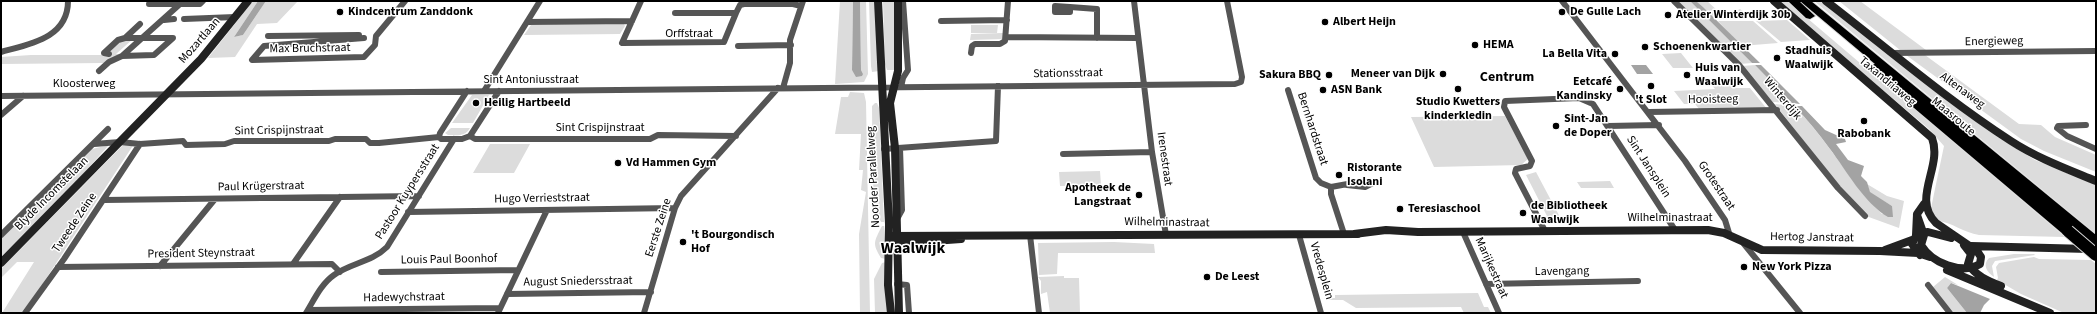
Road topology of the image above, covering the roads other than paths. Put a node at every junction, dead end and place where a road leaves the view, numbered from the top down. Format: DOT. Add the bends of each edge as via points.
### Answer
graph roads {
  1 [pos="68,1"];
  2 [pos="203,1"];
  3 [pos="248,1"];
  4 [pos="405,1"];
  5 [pos="540,1"];
  6 [pos="641,1"];
  7 [pos="878,1"];
  8 [pos="898,1"];
  9 [pos="903,1"];
  10 [pos="1134,1"];
  11 [pos="1227,1"];
  12 [pos="1562,1"];
  13 [pos="1674,1"];
  14 [pos="1774,1"];
  15 [pos="1793,1"];
  16 [pos="1805,1"];
  17 [pos="1826,1"];
  18 [pos="159,2"];
  19 [pos="1008,2"];
  20 [pos="149,4"];
  21 [pos="180,4"];
  22 [pos="802,4"];
  23 [pos="1070,7"];
  24 [pos="674,13"];
  25 [pos="736,13"];
  26 [pos="235,17"];
  27 [pos="174,19"];
  28 [pos="184,19"];
  29 [pos="164,20"];
  30 [pos="1007,20"];
  31 [pos="632,21"];
  32 [pos="941,21"];
  33 [pos="527,22"];
  34 [pos="140,24"];
  35 [pos="365,36"];
  36 [pos="143,37"];
  37 [pos="351,37"];
  38 [pos="1007,37"];
  39 [pos="125,38"];
  40 [pos="1097,38"];
  41 [pos="1137,38"];
  42 [pos="264,46"];
  43 [pos="738,46"];
  44 [pos="790,46"];
  45 [pos="2096,51"];
  46 [pos="1,52"];
  47 [pos="971,53"];
  48 [pos="1892,53"];
  49 [pos="108,54"];
  50 [pos="122,56"];
  51 [pos="99,71"];
  52 [pos="1143,85"];
  53 [pos="998,86"];
  54 [pos="881,87"];
  55 [pos="898,87"];
  56 [pos="780,88"];
  57 [pos="1288,90"];
  58 [pos="467,91"];
  59 [pos="484,91"];
  60 [pos="499,91"];
  61 [pos="167,94"];
  62 [pos="1,96"];
  63 [pos="23,96"];
  64 [pos="1777,110"];
  65 [pos="1649,112"];
  66 [pos="1,115"];
  67 [pos="1658,125"];
  68 [pos="2086,125"];
  69 [pos="1608,126"];
  70 [pos="108,129"];
  71 [pos="470,136"];
  72 [pos="736,136"];
  73 [pos="440,138"];
  74 [pos="454,139"];
  75 [pos="120,142"];
  76 [pos="94,144"];
  77 [pos="140,144"];
  78 [pos="898,148"];
  79 [pos="884,149"];
  80 [pos="2096,149"];
  81 [pos="1152,152"];
  82 [pos="1063,154"];
  83 [pos="2096,181"];
  84 [pos="1345,185"];
  85 [pos="1331,187"];
  86 [pos="418,196"];
  87 [pos="340,197"];
  88 [pos="215,199"];
  89 [pos="104,200"];
  90 [pos="1924,204"];
  91 [pos="675,208"];
  92 [pos="547,210"];
  93 [pos="408,212"];
  94 [pos="1865,216"];
  95 [pos="1675,230"];
  96 [pos="1545,231"];
  97 [pos="1463,232"];
  98 [pos="1729,233"];
  99 [pos="1344,234"];
  100 [pos="1,235"];
  101 [pos="1030,235"];
  102 [pos="1166,235"];
  103 [pos="1299,235"];
  104 [pos="1917,236"];
  105 [pos="893,239"];
  106 [pos="1962,242"];
  107 [pos="2096,242"];
  108 [pos="1744,244"];
  109 [pos="1973,247"];
  110 [pos="1996,248"];
  111 [pos="2096,249"];
  112 [pos="1880,251"];
  113 [pos="1918,253"];
  114 [pos="2096,255"];
  115 [pos="1928,258"];
  116 [pos="1,263"];
  117 [pos="294,264"];
  118 [pos="1977,264"];
  119 [pos="160,266"];
  120 [pos="58,267"];
  121 [pos="518,270"];
  122 [pos="340,272"];
  123 [pos="381,272"];
  124 [pos="1638,282"];
  125 [pos="897,284"];
  126 [pos="1486,284"];
  127 [pos="1928,285"];
  128 [pos="650,292"];
  129 [pos="507,294"];
  130 [pos="2023,301"];
  131 [pos="407,311"];
  132 [pos="499,311"];
  133 [pos="307,312"];
  134 [pos="25,313"];
  135 [pos="644,313"];
  136 [pos="891,313"];
  137 [pos="899,313"];
  138 [pos="909,313"];
  139 [pos="1039,313"];
  140 [pos="1321,313"];
  141 [pos="1499,313"];
  142 [pos="1800,313"];
  143 [pos="1950,313"];
  144 [pos="2050,313"];
  1 -- 46 [label="street" via="66,19 53,33"];
  2 -- 21 [label="street" via="200,4"];
  3 -- 26 [label="main road, Mozartlaan"];
  4 -- 42 [label="street, Max Bruchstraat" via="376,36 375,45 364,57 252,60"];
  5 -- 33 [label="street"];
  6 -- 31 [label="street"];
  7 -- 54 [label="main road, Noorder Parallelweg"];
  8 -- 55 [label="main road, Noorder Parallelweg"];
  9 -- 55 [label="street" via="908,70"];
  10 -- 41 [label="street, Irenestraat"];
  11 -- 52 [label="street, Stationsstraat" via="1241,82"];
  12 -- 65 [label="street, Grotestraat"];
  13 -- 64 [label="street, Winterdijk" via="1739,65"];
  14 -- 90 [label="main road, Taxandriaweg" via="1932,138 1937,147"];
  15 -- 114 [label="highway, Maasroute, bridge"];
  16 -- 107 [label="highway, Maasroute"];
  17 -- 48 [label="main road, Altenaweg"];
  18 -- 20 [label="street"];
  18 -- 21 [label="street"];
  19 -- 30 [label="street"];
  21 -- 29 [label="street"];
  22 -- 25 [label="street" via="740,5"];
  22 -- 44 [label="street, Eerste Zeine"];
  23 -- 40 [label="street" via="1097,9"];
  24 -- 25 [label="street"];
  25 -- 31 [label="street, Orffstraat" via="724,42 622,43"];
  26 -- 28 [label="street"];
  26 -- 61 [label="main road, Mozartlaan" via="201,59"];
  27 -- 29 [label="street"];
  29 -- 36 [label="street"];
  30 -- 32 [label="street"];
  30 -- 38 [label="street"];
  31 -- 33 [label="street"];
  33 -- 59 [label="street"];
  34 -- 39 [label="street"];
  35 -- 37 [label="street, Max Bruchstraat"];
  36 -- 39 [label="street"];
  36 -- 50 [label="street"];
  36 -- 50 [label="street" via="173,39 154,55"];
  37 -- 42 [label="street, Max Bruchstraat"];
  37 -- 42 [label="street, Max Bruchstraat" via="271,36"];
  38 -- 40 [label="street"];
  38 -- 47 [label="street" via="1000,44 974,44"];
  39 -- 49 [label="street" via="118,40 104,53"];
  40 -- 41 [label="street"];
  41 -- 52 [label="street, Irenestraat"];
  43 -- 44 [label="street"];
  44 -- 56 [label="street, Eerste Zeine" via="790,63"];
  45 -- 48 [label="street, Energieweg"];
  48 -- 83 [label="main road, Altenaweg" via="2011,141 2043,159"];
  50 -- 51 [label="street" via="109,62"];
  52 -- 53 [label="street, Stationsstraat"];
  52 -- 81 [label="street, Irenestraat"];
  53 -- 55 [label="street, Stationsstraat"];
  53 -- 78 [label="street" via="996,141"];
  54 -- 55 [label="street, Sint Antoniusstraat"];
  54 -- 56 [label="street, Sint Antoniusstraat"];
  54 -- 79 [label="main road, Noorder Parallelweg"];
  55 -- 78 [label="main road, Noorder Parallelweg" via="890,103"];
  56 -- 60 [label="street, Sint Antoniusstraat"];
  56 -- 72 [label="street, Eerste Zeine"];
  57 -- 85 [label="street, Bernhardstraat" via="1316,178"];
  58 -- 59 [label="street, Sint Antoniusstraat"];
  58 -- 61 [label="street, Sint Antoniusstraat"];
  58 -- 73 [label="street"];
  59 -- 60 [label="street, Sint Antoniusstraat"];
  60 -- 71 [label="street"];
  61 -- 63 [label="street, Kloosterweg"];
  61 -- 75 [label="main road, Blyde Incomstelaan"];
  62 -- 63 [label="street, Kloosterweg"];
  63 -- 66 [label="street"];
  64 -- 65 [label="street, Hooisteeg"];
  64 -- 94 [label="street, Winterdijk" via="1838,188"];
  65 -- 67 [label="street, Grotestraat"];
  67 -- 69 [label="street"];
  67 -- 98 [label="street, Grotestraat" via="1725,220"];
  68 -- 80 [label="street" via="2057,128 2067,136"];
  69 -- 95 [label="street, Sint Jansplein"];
  69 -- 96 [label="street, Sint Jansplein" via="1595,106 1579,98 1505,101 1504,107 1532,165 1514,171"];
  70 -- 76 [label="street, Blyde Incomstelaan"];
  71 -- 72 [label="street, Sint Crispijnstraat" via="475,139 566,140"];
  71 -- 74 [label="street, Sint Crispijnstraat"];
  72 -- 91 [label="street, Eerste Zeine" via="690,185"];
  73 -- 74 [label="street, Sint Crispijnstraat"];
  73 -- 77 [label="street, Sint Crispijnstraat" via="370,143 366,139 335,139 234,141 225,144 186,145 183,141"];
  74 -- 86 [label="street, Pastoor Kuypersstraat"];
  75 -- 76 [label="street, Blyde Incomstelaan"];
  75 -- 77 [label="street, Sint Crispijnstraat"];
  75 -- 116 [label="main road, Blyde Incomstelaan"];
  76 -- 100 [label="street, Blyde Incomstelaan"];
  77 -- 89 [label="street, Tweede Zeine"];
  78 -- 79 [label="street"];
  78 -- 105 [label="main road, Noorder Parallelweg" via="894,159 896,221"];
  79 -- 105 [label="main road, Noorder Parallelweg"];
  81 -- 82 [label="street"];
  81 -- 102 [label="street, Irenestraat"];
  84 -- 85 [label="street"];
  85 -- 99 [label="street"];
  86 -- 87 [label="street, Paul Krügerstraat"];
  86 -- 93 [label="street, Pastoor Kuypersstraat"];
  87 -- 88 [label="street, Paul Krügerstraat"];
  87 -- 117 [label="street"];
  88 -- 89 [label="street, Paul Krügerstraat"];
  88 -- 119 [label="street"];
  89 -- 120 [label="street, Tweede Zeine"];
  90 -- 104 [label="main road, Taxandriaweg" via="1918,209 1914,219"];
  90 -- 106 [label="main road" via="1934,222"];
  91 -- 92 [label="street, Hugo Verrieststraat"];
  91 -- 128 [label="street, Eerste Zeine"];
  92 -- 93 [label="street, Hugo Verrieststraat"];
  92 -- 121 [label="street"];
  93 -- 122 [label="street, Pastoor Kuypersstraat" via="381,254"];
  95 -- 96 [label="main road, Wilhelminastraat"];
  95 -- 98 [label="main road, Wilhelminastraat" via="1713,230"];
  96 -- 97 [label="main road, Wilhelminastraat"];
  97 -- 99 [label="main road, Wilhelminastraat" via="1418,232 1406,235"];
  97 -- 126 [label="street, Marijkestraat"];
  98 -- 108 [label="main road"];
  99 -- 103 [label="main road, Wilhelminastraat"];
  101 -- 102 [label="main road, Wilhelminastraat"];
  101 -- 105 [label="main road, Wilhelminastraat" via="980,236 942,241"];
  101 -- 139 [label="street"];
  102 -- 103 [label="main road, Wilhelminastraat"];
  103 -- 140 [label="street, Vredesplein"];
  104 -- 106 [label="main road" via="1939,234"];
  104 -- 112 [label="main road, Hertog Janstraat"];
  104 -- 113 [label="main road" via="1912,246"];
  104 -- 115 [label="main road, Taxandriaweg" via="1924,239 1920,245"];
  105 -- 125 [label="main road, Noorder Parallelweg"];
  105 -- 136 [label="main road, Noorder Parallelweg" via="888,285"];
  106 -- 109 [label="main road"];
  106 -- 110 [label="main road"];
  106 -- 118 [label="main road" via="1972,254 1968,264"];
  108 -- 112 [label="main road, Hertog Janstraat" via="1767,250"];
  108 -- 142 [label="street"];
  109 -- 110 [label="main road"];
  109 -- 118 [label="main road"];
  110 -- 111 [label="main road"];
  110 -- 118 [label="main road"];
  112 -- 113 [label="main road, Hertog Janstraat"];
  112 -- 115 [label="main road, Hertog Janstraat"];
  113 -- 115 [label="main road"];
  115 -- 118 [label="main road" via="1949,266"];
  115 -- 130 [label="main road" via="1946,269"];
  117 -- 119 [label="street, President Steynstraat"];
  117 -- 122 [label="street, President Steynstraat" via="332,264"];
  118 -- 130 [label="main road" via="1988,281 2001,286"];
  119 -- 120 [label="street, President Steynstraat"];
  120 -- 134 [label="street, Tweede Zeine"];
  121 -- 123 [label="street, Louis Paul Boonhof"];
  121 -- 129 [label="street"];
  122 -- 133 [label="street, Pastoor Kuypersstraat" via="325,284"];
  124 -- 126 [label="street, Lavengang"];
  125 -- 137 [label="main road, Noorder Parallelweg"];
  125 -- 138 [label="street" via="907,285"];
  126 -- 141 [label="street, Marijkestraat"];
  127 -- 143 [label="street"];
  128 -- 129 [label="street, August Sniedersstraat"];
  128 -- 135 [label="street, Eerste Zeine"];
  129 -- 132 [label="street"];
  130 -- 144 [label="main road"];
  131 -- 132 [label="street, Hadewychstraat"];
  131 -- 133 [label="street, Hadewychstraat"];
}
